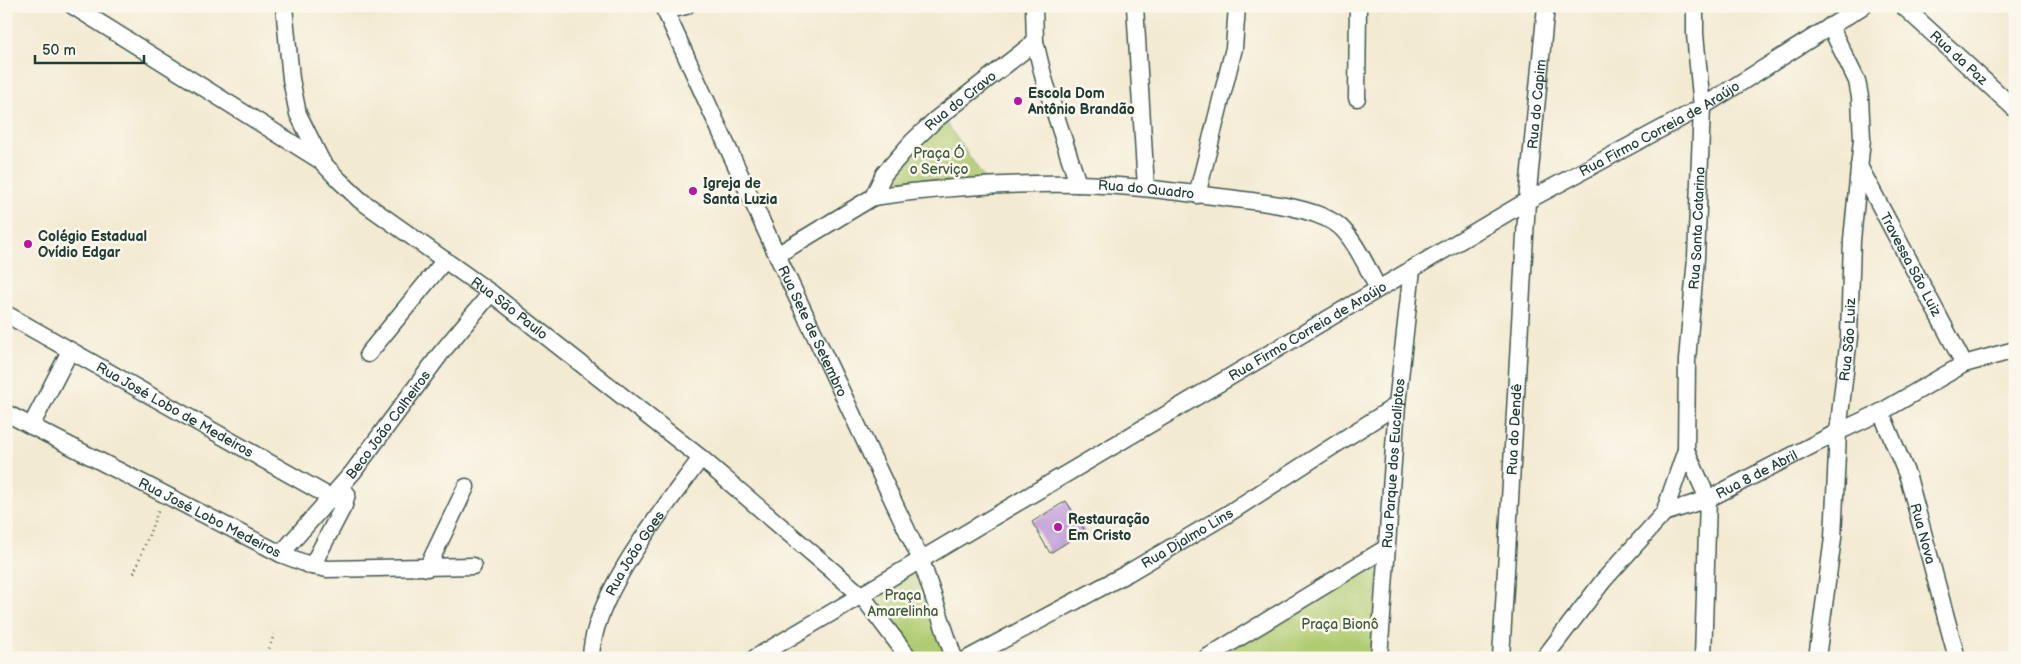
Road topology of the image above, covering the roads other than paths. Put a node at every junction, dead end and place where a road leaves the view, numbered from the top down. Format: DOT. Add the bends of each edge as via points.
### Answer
graph roads {
  1 [pos="73,6"];
  2 [pos="284,6"];
  3 [pos="686,6"];
  4 [pos="1034,6"];
  5 [pos="1135,6"];
  6 [pos="1237,6"];
  7 [pos="1358,6"];
  8 [pos="1546,6"];
  9 [pos="1695,6"];
  10 [pos="1863,6"];
  11 [pos="1903,6"];
  12 [pos="664,8"];
  13 [pos="1830,26"];
  14 [pos="1035,42"];
  15 [pos="1357,98"];
  16 [pos="1702,107"];
  17 [pos="2015,109"];
  18 [pos="321,160"];
  19 [pos="1859,166"];
  20 [pos="1078,184"];
  21 [pos="1146,188"];
  22 [pos="1197,194"];
  23 [pos="873,197"];
  24 [pos="1527,201"];
  25 [pos="777,255"];
  26 [pos="445,260"];
  27 [pos="1412,269"];
  28 [pos="1378,289"];
  29 [pos="491,293"];
  30 [pos="6,314"];
  31 [pos="2015,350"];
  32 [pos="70,351"];
  33 [pos="368,354"];
  34 [pos="1964,364"];
  35 [pos="1397,405"];
  36 [pos="1881,412"];
  37 [pos="6,414"];
  38 [pos="31,426"];
  39 [pos="1838,432"];
  40 [pos="1686,450"];
  41 [pos="701,458"];
  42 [pos="466,488"];
  43 [pos="1708,499"];
  44 [pos="338,501"];
  45 [pos="1664,513"];
  46 [pos="1386,548"];
  47 [pos="281,554"];
  48 [pos="921,560"];
  49 [pos="312,566"];
  50 [pos="473,566"];
  51 [pos="427,568"];
  52 [pos="862,596"];
  53 [pos="994,650"];
  54 [pos="591,658"];
  55 [pos="755,658"];
  56 [pos="909,658"];
  57 [pos="954,658"];
  58 [pos="969,658"];
  59 [pos="1206,658"];
  60 [pos="1379,658"];
  61 [pos="1501,658"];
  62 [pos="1544,658"];
  63 [pos="1703,658"];
  64 [pos="1817,658"];
  65 [pos="1957,658"];
  1 -- 18 [label="street, Rua São Paulo"];
  2 -- 18 [label="street" via="298,114"];
  3 -- 12 [label="street"];
  4 -- 14 [label="street"];
  5 -- 21 [label="street"];
  6 -- 22 [label="street" via="1234,48"];
  7 -- 15 [label="street"];
  8 -- 24 [label="street, Rua do Capim"];
  9 -- 16 [label="street, Rua Santa Catarina"];
  10 -- 13 [label="street, Rua Firmo Correia de Araújo"];
  11 -- 17 [label="street, Rua da Paz"];
  12 -- 25 [label="street, Rua Sete de Setembro"];
  13 -- 16 [label="street, Rua Firmo Correia de Araújo"];
  13 -- 19 [label="street, Rua São Luiz" via="1857,82 1862,139"];
  14 -- 20 [label="street"];
  14 -- 23 [label="street, Rua do Cravo" via="935,120 912,142 884,174"];
  16 -- 24 [label="street, Rua Firmo Correia de Araújo"];
  16 -- 40 [label="street, Rua Santa Catarina" via="1696,258 1687,360"];
  18 -- 26 [label="street, Rua São Paulo" via="360,200"];
  19 -- 34 [label="street, Travessa São Luiz"];
  19 -- 39 [label="street, Rua São Luiz" via="1852,240 1849,337"];
  20 -- 21 [label="street, Rua do Quadro"];
  20 -- 23 [label="street, Rua do Quadro" via="940,188"];
  21 -- 22 [label="street, Rua do Quadro"];
  22 -- 28 [label="street, Rua do Quadro" via="1275,204 1322,216 1337,224 1362,256"];
  23 -- 25 [label="street"];
  24 -- 27 [label="street, Rua Firmo Correia de Araújo"];
  24 -- 61 [label="street, Rua do Dendê"];
  25 -- 48 [label="street, Rua Sete de Setembro"];
  26 -- 29 [label="street, Rua São Paulo"];
  26 -- 33 [label="street"];
  27 -- 28 [label="street, Rua Firmo Correia de Araújo"];
  27 -- 35 [label="street, Rua Parque dos Eucaliptos"];
  28 -- 48 [label="street, Rua Firmo Correia de Araújo"];
  29 -- 41 [label="street, Rua São Paulo"];
  29 -- 44 [label="street, Beco João Calheiros" via="441,353 353,472"];
  30 -- 32 [label="street, Rua José Lobo de Medeiros"];
  31 -- 34 [label="street, Rua 8 de Abril"];
  32 -- 38 [label="street"];
  32 -- 44 [label="street, Rua José Lobo de Medeiros"];
  34 -- 36 [label="street, Rua 8 de Abril"];
  35 -- 46 [label="street, Rua Parque dos Eucaliptos"];
  35 -- 53 [label="street, Rua Djalmo Lins" via="1226,515"];
  36 -- 39 [label="street, Rua 8 de Abril"];
  36 -- 65 [label="street, Rua Nova" via="1908,476"];
  37 -- 38 [label="street, Rua José Lobo Medeiros"];
  38 -- 47 [label="street, Rua José Lobo Medeiros"];
  39 -- 43 [label="street, Rua 8 de Abril"];
  39 -- 64 [label="street, Rua São Luiz" via="1833,538"];
  40 -- 43 [label="street, Rua Santa Catarina"];
  40 -- 45 [label="street, Rua Santa Catarina"];
  41 -- 52 [label="street, Rua São Paulo"];
  41 -- 54 [label="street, Rua João Goes" via="647,531 618,578 601,614 591,645"];
  42 -- 51 [label="street"];
  43 -- 45 [label="street, Rua 8 de Abril"];
  43 -- 63 [label="street, Rua Santa Catarina"];
  44 -- 47 [label="street, Beco João Calheiros"];
  44 -- 49 [label="street"];
  45 -- 62 [label="street" via="1603,581"];
  46 -- 59 [label="street"];
  46 -- 60 [label="street, Rua Parque dos Eucaliptos"];
  47 -- 49 [label="street, Rua José Lobo Medeiros"];
  48 -- 52 [label="street, Rua Firmo Correia de Araújo"];
  48 -- 57 [label="street, Rua Sete de Setembro"];
  49 -- 51 [label="street, Rua José Lobo Medeiros" via="327,570"];
  50 -- 51 [label="street, Rua José Lobo Medeiros"];
  52 -- 55 [label="street, Rua Firmo Correia de Araújo"];
  52 -- 56 [label="street, Rua São Paulo"];
  53 -- 58 [label="street, Rua Djalmo Lins"];
}
